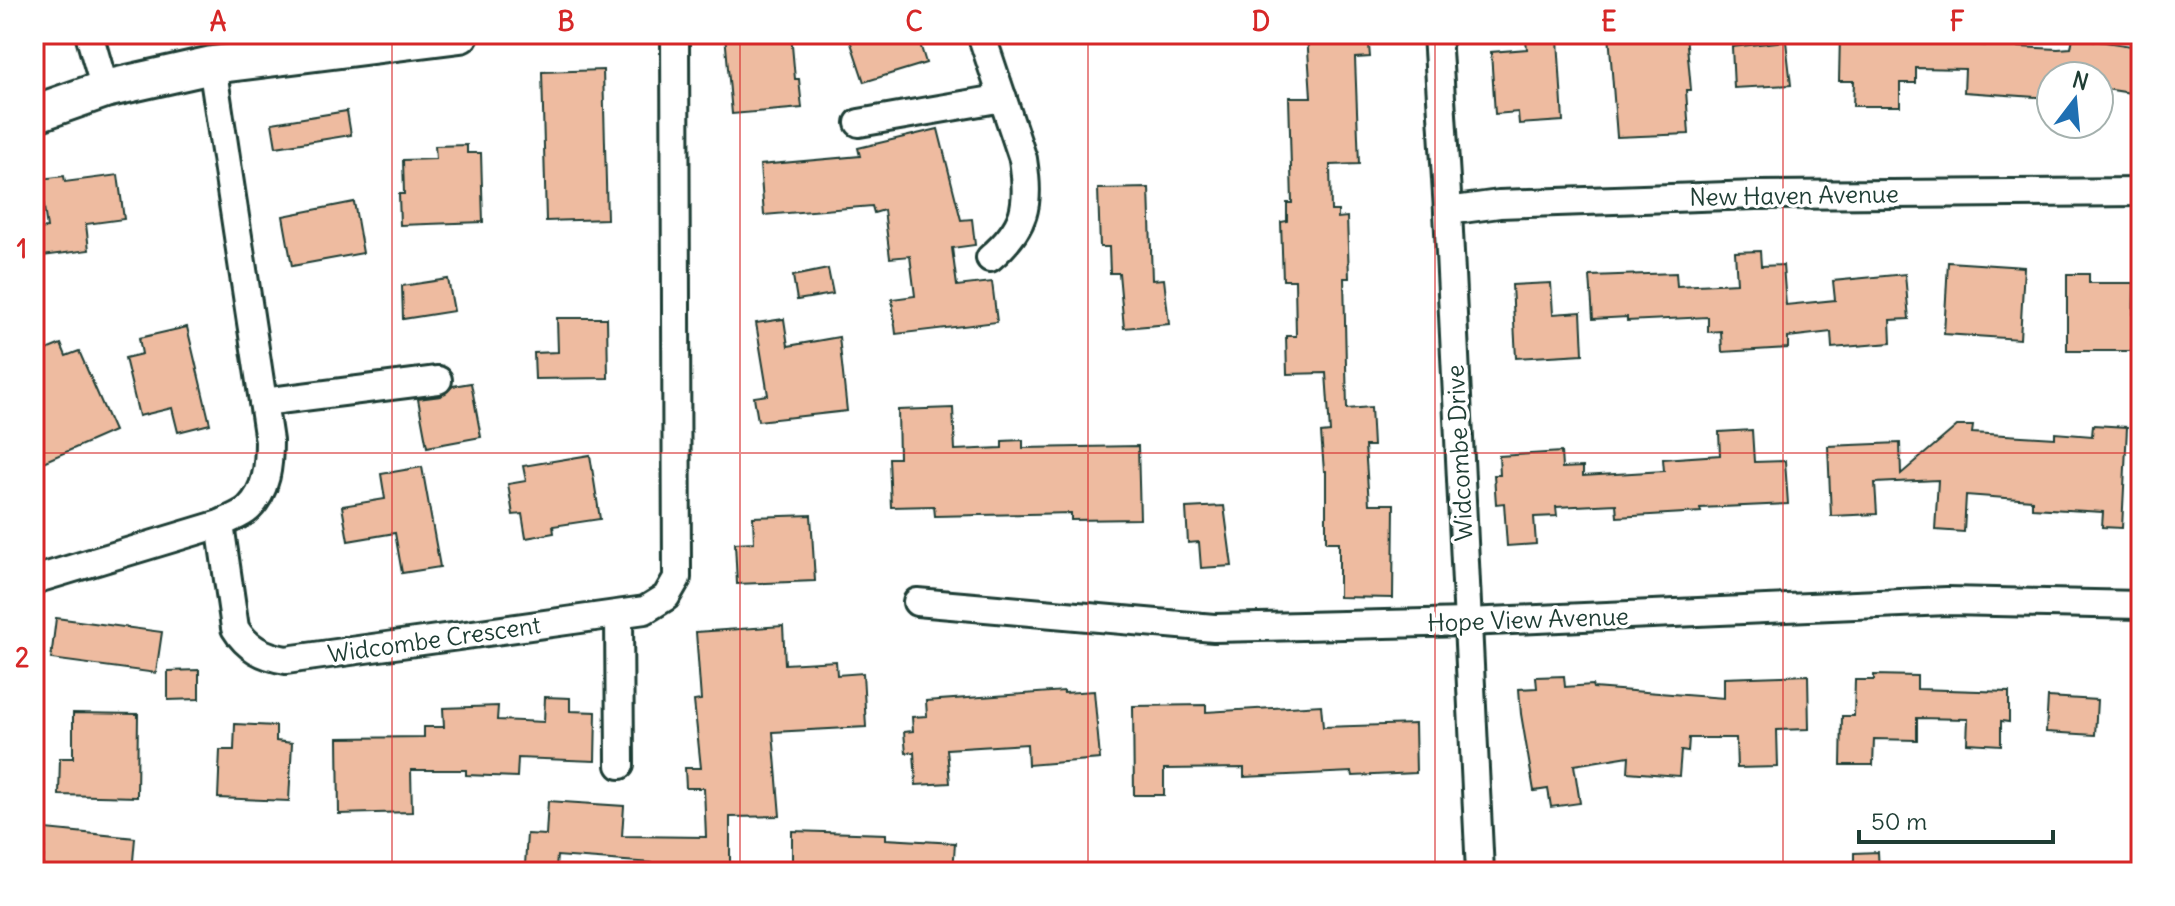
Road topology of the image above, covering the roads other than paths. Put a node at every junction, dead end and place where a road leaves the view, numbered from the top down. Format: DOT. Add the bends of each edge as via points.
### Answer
graph roads {
  1 [pos="89,34"];
  2 [pos="460,34"];
  3 [pos="675,34"];
  4 [pos="981,34"];
  5 [pos="1437,34"];
  6 [pos="212,65"];
  7 [pos="105,89"];
  8 [pos="1003,98"];
  9 [pos="34,114"];
  10 [pos="859,123"];
  11 [pos="2141,192"];
  12 [pos="1448,211"];
  13 [pos="990,258"];
  14 [pos="438,380"];
  15 [pos="263,402"];
  16 [pos="220,524"];
  17 [pos="34,580"];
  18 [pos="917,602"];
  19 [pos="2141,605"];
  20 [pos="619,614"];
  21 [pos="1467,622"];
  22 [pos="620,765"];
  23 [pos="1480,872"];
  1 -- 7 [label="street"];
  2 -- 6 [label="street"];
  3 -- 20 [label="street, Widcombe Crescent" via="677,578 666,597 645,610"];
  4 -- 8 [label="street"];
  5 -- 12 [label="street, Widcombe Drive"];
  6 -- 7 [label="street"];
  6 -- 15 [label="street"];
  7 -- 9 [label="street"];
  8 -- 10 [label="street"];
  8 -- 13 [label="street" via="1023,159 1026,200 1012,239"];
  11 -- 12 [label="street, New Haven Avenue" via="1756,195 1499,204"];
  12 -- 21 [label="street, Widcombe Drive"];
  14 -- 15 [label="street"];
  15 -- 16 [label="street" via="269,441 263,487 248,509"];
  16 -- 17 [label="street"];
  16 -- 20 [label="street, Widcombe Crescent" via="235,628 243,641 270,657 286,660"];
  18 -- 21 [label="street, Hope View Avenue" via="1214,628"];
  19 -- 21 [label="street, Hope View Avenue" via="1947,601"];
  20 -- 22 [label="street"];
  21 -- 23 [label="street, Widcombe Drive"];
}
